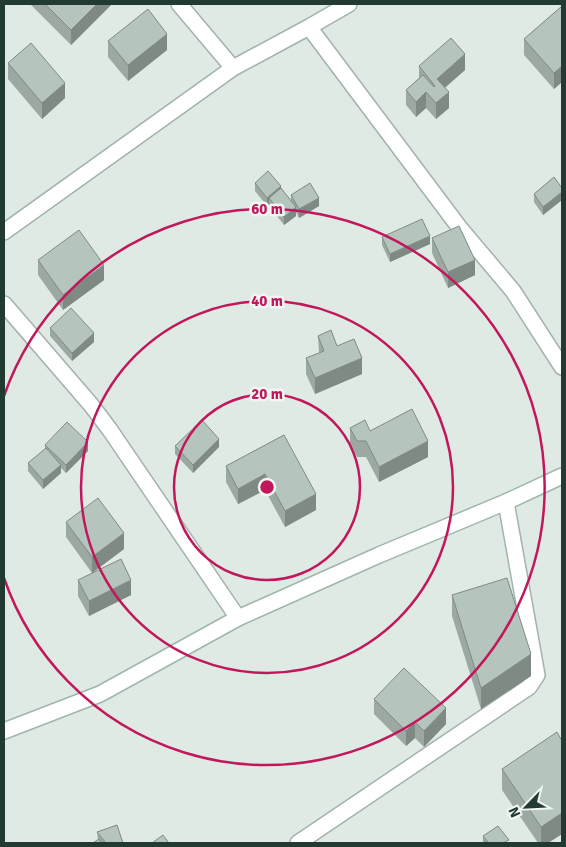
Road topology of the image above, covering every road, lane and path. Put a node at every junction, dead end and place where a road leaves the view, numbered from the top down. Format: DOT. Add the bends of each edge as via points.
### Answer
graph roads {
  1 [pos="179,4"];
  2 [pos="349,4"];
  3 [pos="309,27"];
  4 [pos="233,68"];
  5 [pos="4,232"];
  6 [pos="4,304"];
  7 [pos="562,367"];
  8 [pos="562,476"];
  9 [pos="506,502"];
  10 [pos="238,618"];
  11 [pos="4,731"];
  12 [pos="298,843"];
  1 -- 4 [label="street"];
  2 -- 3 [label="street"];
  3 -- 4 [label="street"];
  3 -- 7 [label="street" via="459,228 513,291"];
  4 -- 5 [label="street"];
  6 -- 10 [label="street" via="110,430"];
  8 -- 9 [label="street"];
  9 -- 10 [label="street"];
  9 -- 12 [label="street" via="537,675 529,686"];
  10 -- 11 [label="street" via="100,694"];
}
